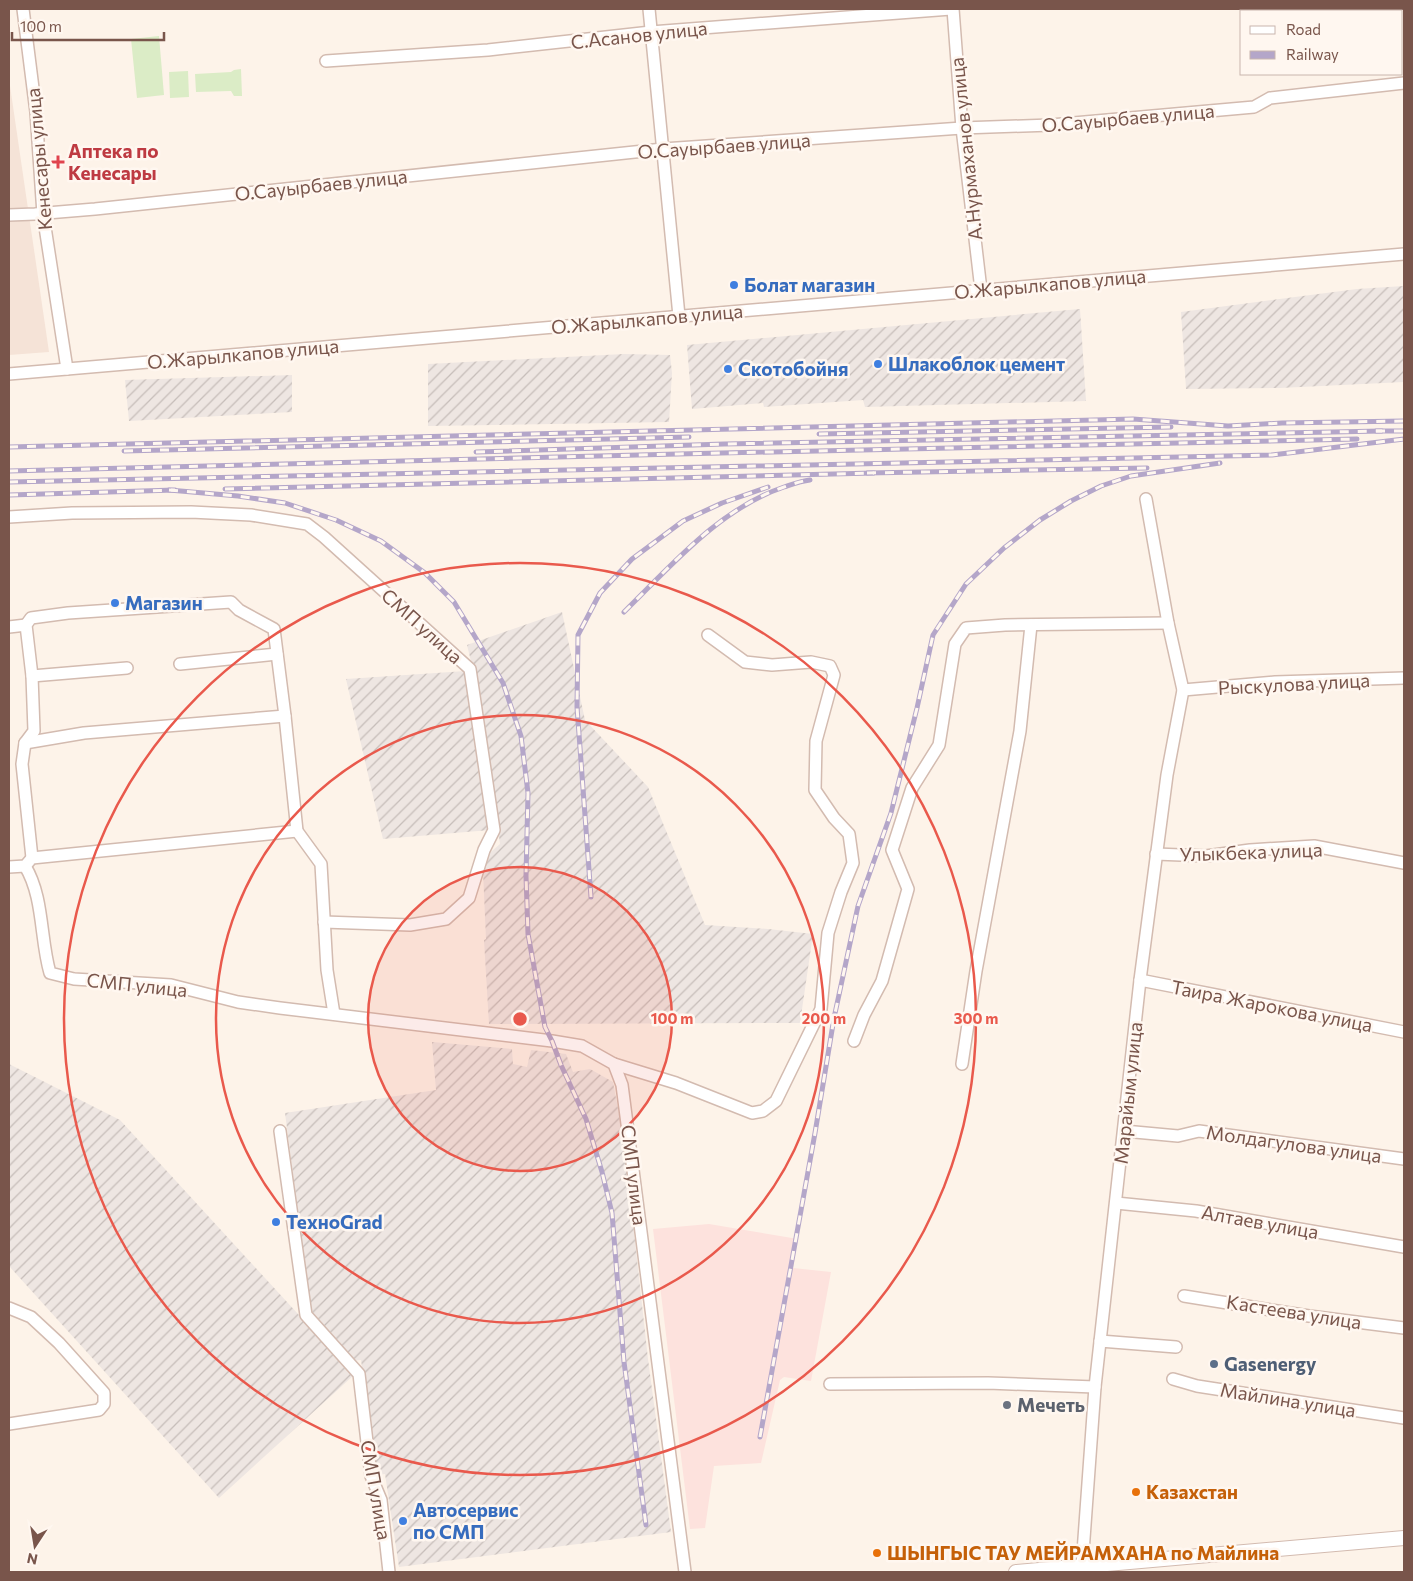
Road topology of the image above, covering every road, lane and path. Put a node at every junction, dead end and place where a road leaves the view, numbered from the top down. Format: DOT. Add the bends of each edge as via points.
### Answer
graph roads {
  1 [pos="23,9"];
  2 [pos="648,9"];
  3 [pos="952,9"];
  4 [pos="651,32"];
  5 [pos="326,62"];
  6 [pos="1404,83"];
  7 [pos="962,128"];
  8 [pos="663,149"];
  9 [pos="9,214"];
  10 [pos="43,214"];
  11 [pos="1404,254"];
  12 [pos="981,290"];
  13 [pos="679,316"];
  14 [pos="67,369"];
  15 [pos="9,374"];
  16 [pos="1146,499"];
  17 [pos="9,517"];
  18 [pos="1168,623"];
  19 [pos="26,625"];
  20 [pos="1031,625"];
  21 [pos="9,627"];
  22 [pos="708,635"];
  23 [pos="277,654"];
  24 [pos="180,664"];
  25 [pos="127,668"];
  26 [pos="32,676"];
  27 [pos="1404,678"];
  28 [pos="1183,690"];
  29 [pos="285,716"];
  30 [pos="26,743"];
  31 [pos="297,831"];
  32 [pos="1156,854"];
  33 [pos="28,862"];
  34 [pos="1404,862"];
  35 [pos="9,867"];
  36 [pos="324,922"];
  37 [pos="1140,980"];
  38 [pos="334,1014"];
  39 [pos="1404,1032"];
  40 [pos="854,1041"];
  41 [pos="614,1064"];
  42 [pos="962,1064"];
  43 [pos="280,1131"];
  44 [pos="1124,1131"];
  45 [pos="1404,1159"];
  46 [pos="1116,1203"];
  47 [pos="1404,1247"];
  48 [pos="1184,1296"];
  49 [pos="9,1308"];
  50 [pos="1404,1328"];
  51 [pos="1100,1341"];
  52 [pos="1176,1347"];
  53 [pos="1173,1379"];
  54 [pos="830,1384"];
  55 [pos="1095,1387"];
  56 [pos="1404,1418"];
  57 [pos="9,1424"];
  58 [pos="1404,1538"];
  59 [pos="1082,1566"];
  60 [pos="389,1572"];
  61 [pos="685,1572"];
  62 [pos="1016,1572"];
  1 -- 10 [label="street, Кенесары улица" via="36,112"];
  2 -- 4 [label="street"];
  3 -- 4 [label="street, С.Асанов улица"];
  3 -- 7 [label="street, А.Нурмаханов улица"];
  4 -- 5 [label="street, С.Асанов улица" via="488,50"];
  4 -- 8 [label="street"];
  6 -- 7 [label="street, О.Сауырбаев улица" via="1270,98 1254,107 1051,125"];
  7 -- 8 [label="street, О.Сауырбаев улица"];
  7 -- 12 [label="street, А.Нурмаханов улица"];
  8 -- 10 [label="street, О.Сауырбаев улица"];
  8 -- 13 [label="street"];
  9 -- 10 [label="street, О.Сауырбаев улица"];
  10 -- 14 [label="street, Кенесары улица"];
  11 -- 12 [label="street, О.Жарылкапов улица"];
  12 -- 13 [label="street, О.Жарылкапов улица"];
  13 -- 14 [label="street, О.Жарылкапов улица"];
  14 -- 15 [label="street, О.Жарылкапов улица"];
  16 -- 18 [label="street, Марайым улица"];
  17 -- 36 [label="street, СМП улица" via="191,512 251,515 307,524 470,669 494,830 469,898 446,918 410,925"];
  18 -- 20 [label="street"];
  18 -- 28 [label="street, Марайым улица"];
  19 -- 21 [label="street"];
  19 -- 23 [label="street" via="31,618 68,613 231,602 274,629"];
  19 -- 26 [label="street, СМП улица"];
  20 -- 40 [label="street" via="966,628 955,644 939,745 912,788 892,850 908,890 882,981"];
  20 -- 42 [label="street" via="1020,731"];
  22 -- 41 [label="street" via="745,662 772,665 811,662 830,666 834,675 816,741 815,790 849,834 853,863 828,933 821,1009 776,1101 763,1111 752,1113 676,1083"];
  23 -- 24 [label="street"];
  23 -- 29 [label="street"];
  25 -- 26 [label="street"];
  26 -- 30 [label="street, СМП улица" via="34,731"];
  27 -- 28 [label="street, Рыскулова улица" via="1275,682"];
  28 -- 32 [label="street, Марайым улица"];
  29 -- 30 [label="street" via="84,733"];
  29 -- 31 [label="street"];
  30 -- 33 [label="street, СМП улица" via="22,764"];
  31 -- 33 [label="street"];
  31 -- 36 [label="street" via="321,864"];
  32 -- 34 [label="street, Улыкбека улица" via="1206,856 1314,846"];
  32 -- 37 [label="street, Марайым улица"];
  33 -- 35 [label="street"];
  33 -- 38 [label="street, СМП улица" via="50,973 74,979 171,985 238,1002"];
  36 -- 38 [label="street"];
  37 -- 39 [label="street, Таира Жарокова улица"];
  37 -- 44 [label="street, Марайым улица"];
  38 -- 41 [label="street, СМП улица" via="567,1043 582,1046"];
  41 -- 61 [label="street, СМП улица" via="622,1085"];
  43 -- 60 [label="street, СМП улица" via="306,1314 359,1374 371,1476 381,1500"];
  44 -- 45 [label="street, Молдагулова улица" via="1178,1136 1199,1131"];
  44 -- 46 [label="street, Марайым улица"];
  46 -- 47 [label="street, Алтаев улица" via="1196,1211"];
  46 -- 51 [label="street, Марайым улица"];
  48 -- 50 [label="street, Кастеева улица"];
  49 -- 57 [label="street" via="31,1317 59,1343 104,1394 104,1404 99,1410"];
  51 -- 52 [label="street"];
  51 -- 55 [label="street, Марайым улица"];
  53 -- 56 [label="street, Майлина улица" via="1197,1386"];
  54 -- 55 [label="street" via="988,1383"];
  55 -- 59 [label="street, Марайым улица"];
  58 -- 59 [label="street"];
  59 -- 62 [label="street"];
}
